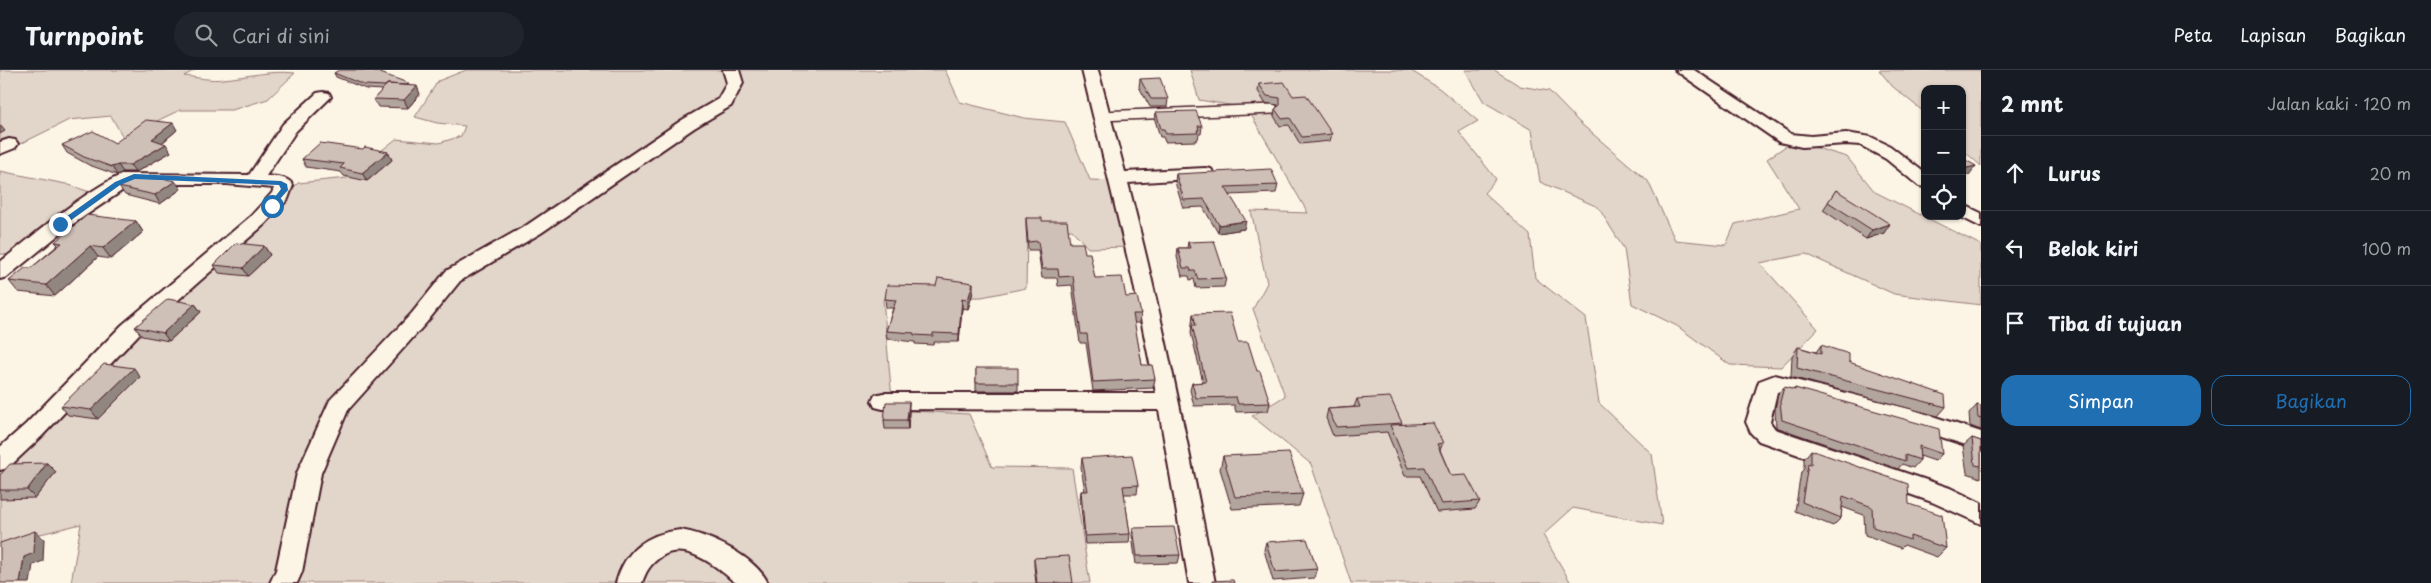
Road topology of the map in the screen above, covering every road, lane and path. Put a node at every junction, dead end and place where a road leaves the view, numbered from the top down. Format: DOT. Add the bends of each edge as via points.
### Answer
graph roads {
  1 [pos="731,70"];
  2 [pos="1090,70"];
  3 [pos="1683,70"];
  4 [pos="323,97"];
  5 [pos="1273,109"];
  6 [pos="1100,116"];
  7 [pos="1222,173"];
  8 [pos="1116,178"];
  9 [pos="1921,179"];
  10 [pos="255,180"];
  11 [pos="1966,212"];
  12 [pos="1981,221"];
  13 [pos="0,272"];
  14 [pos="883,401"];
  15 [pos="1169,402"];
  16 [pos="1981,441"];
  17 [pos="0,460"];
  18 [pos="1981,514"];
  19 [pos="283,583"];
  20 [pos="629,583"];
  21 [pos="755,583"];
  22 [pos="1202,583"];
  1 -- 19 [label="street" via="735,83 725,102 534,229 453,276 338,406 310,473 289,572"];
  2 -- 6 [label="street"];
  3 -- 9 [label="street" via="1785,138 1799,142 1863,140 1887,152"];
  4 -- 10 [label="street" via="290,128"];
  5 -- 6 [label="lane"];
  6 -- 8 [label="street"];
  7 -- 8 [label="street"];
  8 -- 15 [label="street" via="1143,280"];
  10 -- 13 [label="street" via="129,178 60,224"];
  10 -- 17 [label="street" via="281,183 284,190 258,220 130,330 34,430"];
  11 -- 12 [label="street"];
  14 -- 15 [label="street"];
  15 -- 22 [label="street"];
  16 -- 18 [label="street" via="1782,383 1767,387 1758,422 1758,427 1767,435 1941,494"];
  20 -- 21 [label="street" via="631,569 648,551 666,542 703,546"];
}
